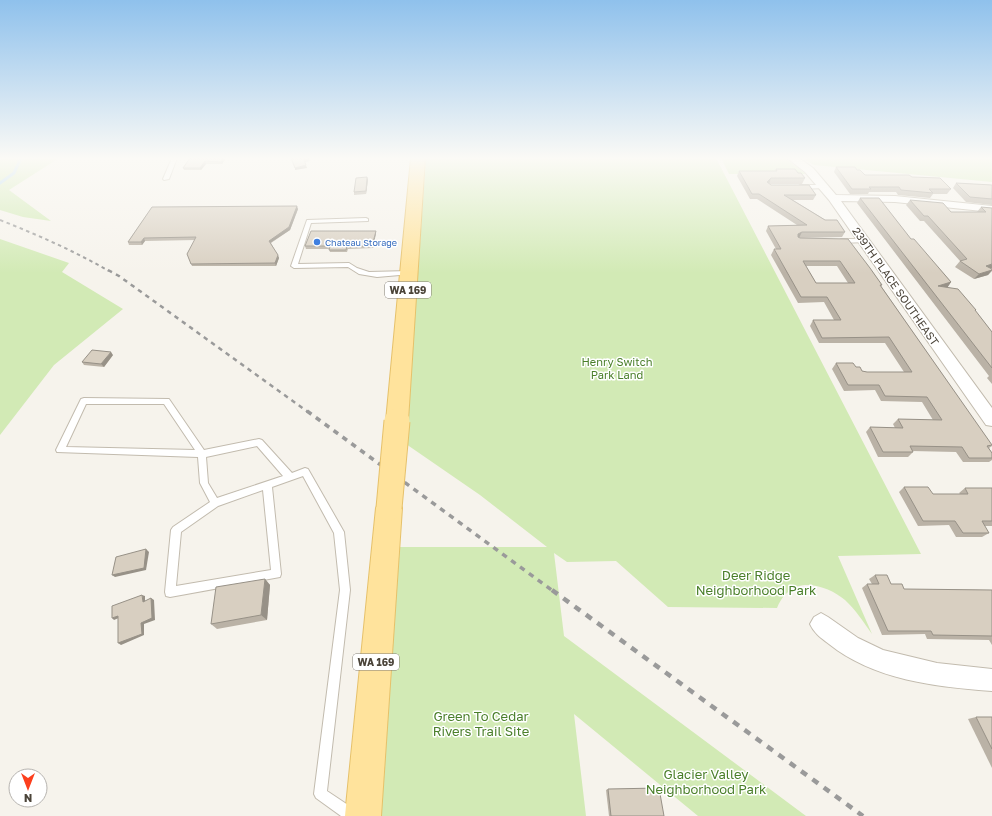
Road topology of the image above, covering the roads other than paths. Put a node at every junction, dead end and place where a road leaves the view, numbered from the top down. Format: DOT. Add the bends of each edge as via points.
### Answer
graph roads {
  1 [pos="415,196"];
  2 [pos="833,198"];
  3 [pos="992,209"];
  4 [pos="366,220"];
  5 [pos="835,241"];
  6 [pos="864,241"];
  7 [pos="409,272"];
  8 [pos="992,420"];
  9 [pos="202,454"];
  10 [pos="290,477"];
  11 [pos="267,485"];
  12 [pos="215,503"];
  13 [pos="821,624"];
  14 [pos="992,680"];
  15 [pos="352,816"];
  16 [pos="363,816"];
  1 -- 7 [label="main road, WA 169"];
  2 -- 3 [label="street" via="896,199"];
  2 -- 6 [label="street, 239TH PLACE SOUTHEAST"];
  4 -- 7 [label="lane" via="309,220 294,266 349,265 367,275"];
  5 -- 6 [label="lane"];
  6 -- 8 [label="street, 239TH PLACE SOUTHEAST"];
  7 -- 16 [label="main road, WA 169, bridge"];
  9 -- 9 [label="lane" via="147,452 60,450 84,401 166,401"];
  9 -- 10 [label="lane" via="259,442"];
  9 -- 12 [label="lane" via="204,483"];
  10 -- 11 [label="lane"];
  10 -- 15 [label="lane" via="305,472 339,532 345,590 320,794"];
  11 -- 12 [label="lane"];
  11 -- 12 [label="lane" via="276,574 170,592 176,530"];
  13 -- 14 [label="street" via="848,645 891,664 918,672"];
}
